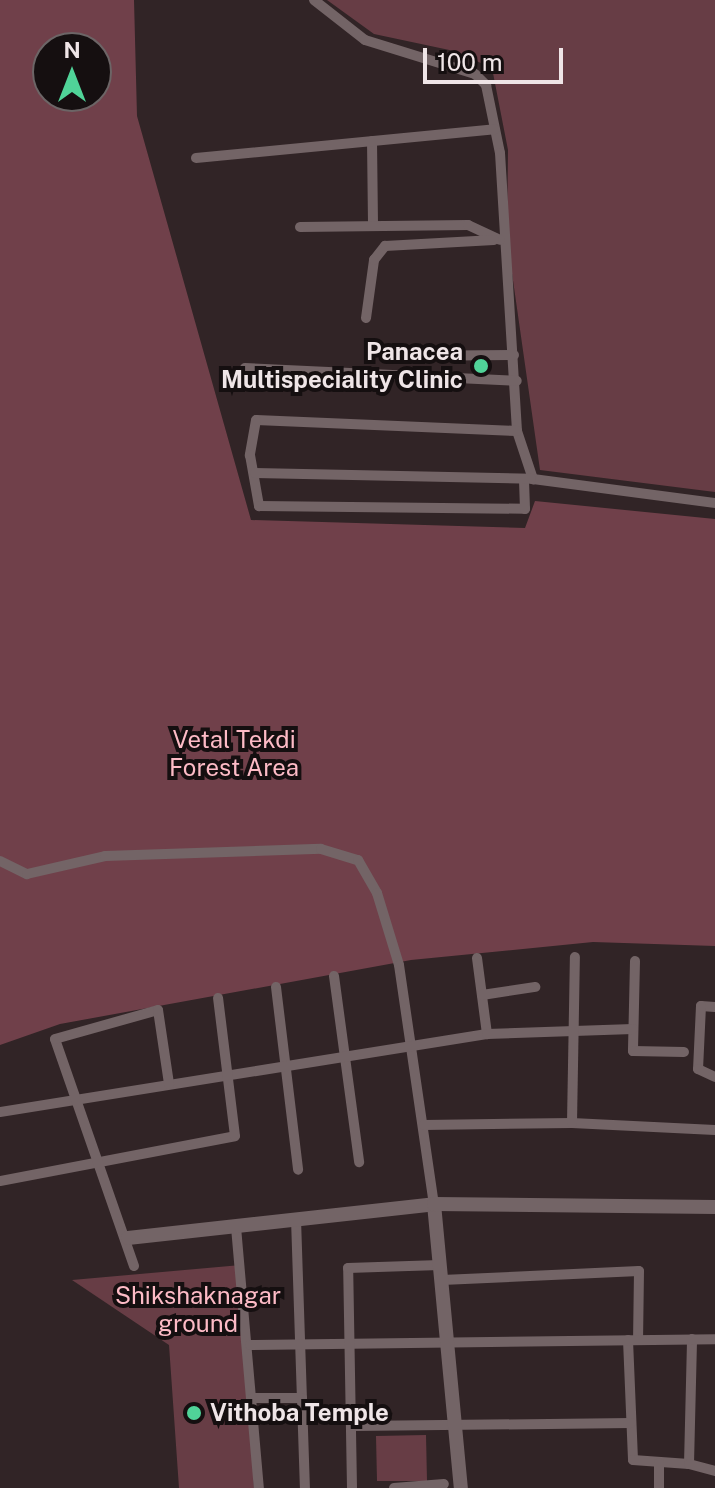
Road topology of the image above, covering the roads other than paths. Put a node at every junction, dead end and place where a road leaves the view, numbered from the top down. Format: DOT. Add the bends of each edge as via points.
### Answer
graph roads {
  1 [pos="314,0"];
  2 [pos="495,129"];
  3 [pos="372,141"];
  4 [pos="196,158"];
  5 [pos="373,225"];
  6 [pos="300,227"];
  7 [pos="500,240"];
  8 [pos="366,318"];
  9 [pos="514,355"];
  10 [pos="394,356"];
  11 [pos="245,368"];
  12 [pos="517,381"];
  13 [pos="517,431"];
  14 [pos="255,473"];
  15 [pos="528,479"];
  16 [pos="715,503"];
  17 [pos="0,861"];
  18 [pos="575,957"];
  19 [pos="477,958"];
  20 [pos="635,961"];
  21 [pos="334,976"];
  22 [pos="276,987"];
  23 [pos="535,987"];
  24 [pos="482,995"];
  25 [pos="218,998"];
  26 [pos="715,1007"];
  27 [pos="574,1029"];
  28 [pos="633,1029"];
  29 [pos="487,1034"];
  30 [pos="414,1045"];
  31 [pos="684,1052"];
  32 [pos="345,1056"];
  33 [pos="287,1065"];
  34 [pos="228,1075"];
  35 [pos="715,1077"];
  36 [pos="169,1084"];
  37 [pos="74,1099"];
  38 [pos="0,1112"];
  39 [pos="572,1123"];
  40 [pos="424,1125"];
  41 [pos="715,1130"];
  42 [pos="102,1161"];
  43 [pos="359,1162"];
  44 [pos="298,1170"];
  45 [pos="0,1181"];
  46 [pos="434,1204"];
  47 [pos="715,1207"];
  48 [pos="296,1219"];
  49 [pos="236,1227"];
  50 [pos="128,1238"];
  51 [pos="134,1266"];
  52 [pos="441,1273"];
  53 [pos="692,1339"];
  54 [pos="715,1339"];
  55 [pos="633,1340"];
  56 [pos="300,1342"];
  57 [pos="351,1342"];
  58 [pos="447,1342"];
  59 [pos="250,1345"];
  60 [pos="253,1398"];
  61 [pos="302,1398"];
  62 [pos="631,1423"];
  63 [pos="353,1426"];
  64 [pos="455,1426"];
  65 [pos="659,1463"];
  66 [pos="689,1464"];
  67 [pos="715,1471"];
  68 [pos="444,1484"];
  69 [pos="259,1488"];
  70 [pos="305,1488"];
  71 [pos="352,1488"];
  72 [pos="394,1488"];
  73 [pos="461,1488"];
  74 [pos="659,1488"];
  1 -- 2 [label="street" via="365,40 480,77"];
  2 -- 3 [label="street"];
  2 -- 7 [label="street"];
  3 -- 4 [label="street"];
  3 -- 5 [label="street"];
  5 -- 6 [label="street"];
  5 -- 7 [label="street" via="468,225"];
  7 -- 8 [label="street" via="385,246 374,260"];
  7 -- 9 [label="street"];
  9 -- 10 [label="street"];
  9 -- 12 [label="street"];
  11 -- 12 [label="street"];
  12 -- 13 [label="street"];
  13 -- 14 [label="street" via="256,420"];
  13 -- 15 [label="street"];
  14 -- 15 [label="street"];
  14 -- 15 [label="street" via="259,506 404,510 525,509"];
  15 -- 16 [label="street"];
  17 -- 30 [label="street" via="27,874 105,856 321,849 358,860 395,951"];
  18 -- 27 [label="street"];
  19 -- 24 [label="street"];
  20 -- 28 [label="street"];
  21 -- 32 [label="street"];
  22 -- 33 [label="street"];
  23 -- 24 [label="street"];
  24 -- 29 [label="street"];
  25 -- 34 [label="street"];
  26 -- 35 [label="street" via="701,1006 698,1069"];
  27 -- 28 [label="street"];
  27 -- 29 [label="street"];
  27 -- 39 [label="street"];
  28 -- 31 [label="street" via="633,1051"];
  29 -- 30 [label="street"];
  30 -- 32 [label="street"];
  30 -- 40 [label="street"];
  32 -- 33 [label="street"];
  32 -- 43 [label="street"];
  33 -- 34 [label="street"];
  33 -- 44 [label="street"];
  34 -- 36 [label="street"];
  34 -- 42 [label="street" via="235,1136"];
  36 -- 37 [label="street"];
  36 -- 37 [label="street" via="158,1010 55,1039"];
  37 -- 38 [label="street"];
  37 -- 42 [label="street"];
  39 -- 40 [label="street"];
  39 -- 41 [label="street"];
  40 -- 46 [label="street"];
  42 -- 45 [label="street"];
  42 -- 50 [label="street"];
  46 -- 47 [label="street"];
  46 -- 48 [label="street"];
  46 -- 52 [label="street"];
  48 -- 49 [label="street"];
  48 -- 56 [label="street"];
  49 -- 50 [label="street"];
  49 -- 59 [label="street"];
  50 -- 51 [label="street"];
  52 -- 55 [label="street" via="639,1271"];
  52 -- 57 [label="street" via="348,1268"];
  52 -- 58 [label="street"];
  53 -- 54 [label="street"];
  53 -- 55 [label="street"];
  53 -- 66 [label="street"];
  55 -- 58 [label="street"];
  55 -- 62 [label="street"];
  56 -- 57 [label="street"];
  56 -- 59 [label="street"];
  56 -- 61 [label="street"];
  57 -- 58 [label="street"];
  57 -- 63 [label="street"];
  58 -- 64 [label="street"];
  59 -- 60 [label="street"];
  60 -- 61 [label="street"];
  60 -- 69 [label="street"];
  61 -- 70 [label="street"];
  62 -- 64 [label="street"];
  62 -- 65 [label="street" via="633,1460"];
  63 -- 64 [label="street"];
  63 -- 71 [label="street"];
  64 -- 73 [label="street"];
  65 -- 66 [label="street"];
  65 -- 74 [label="street"];
  66 -- 67 [label="street"];
  68 -- 72 [label="street"];
}
